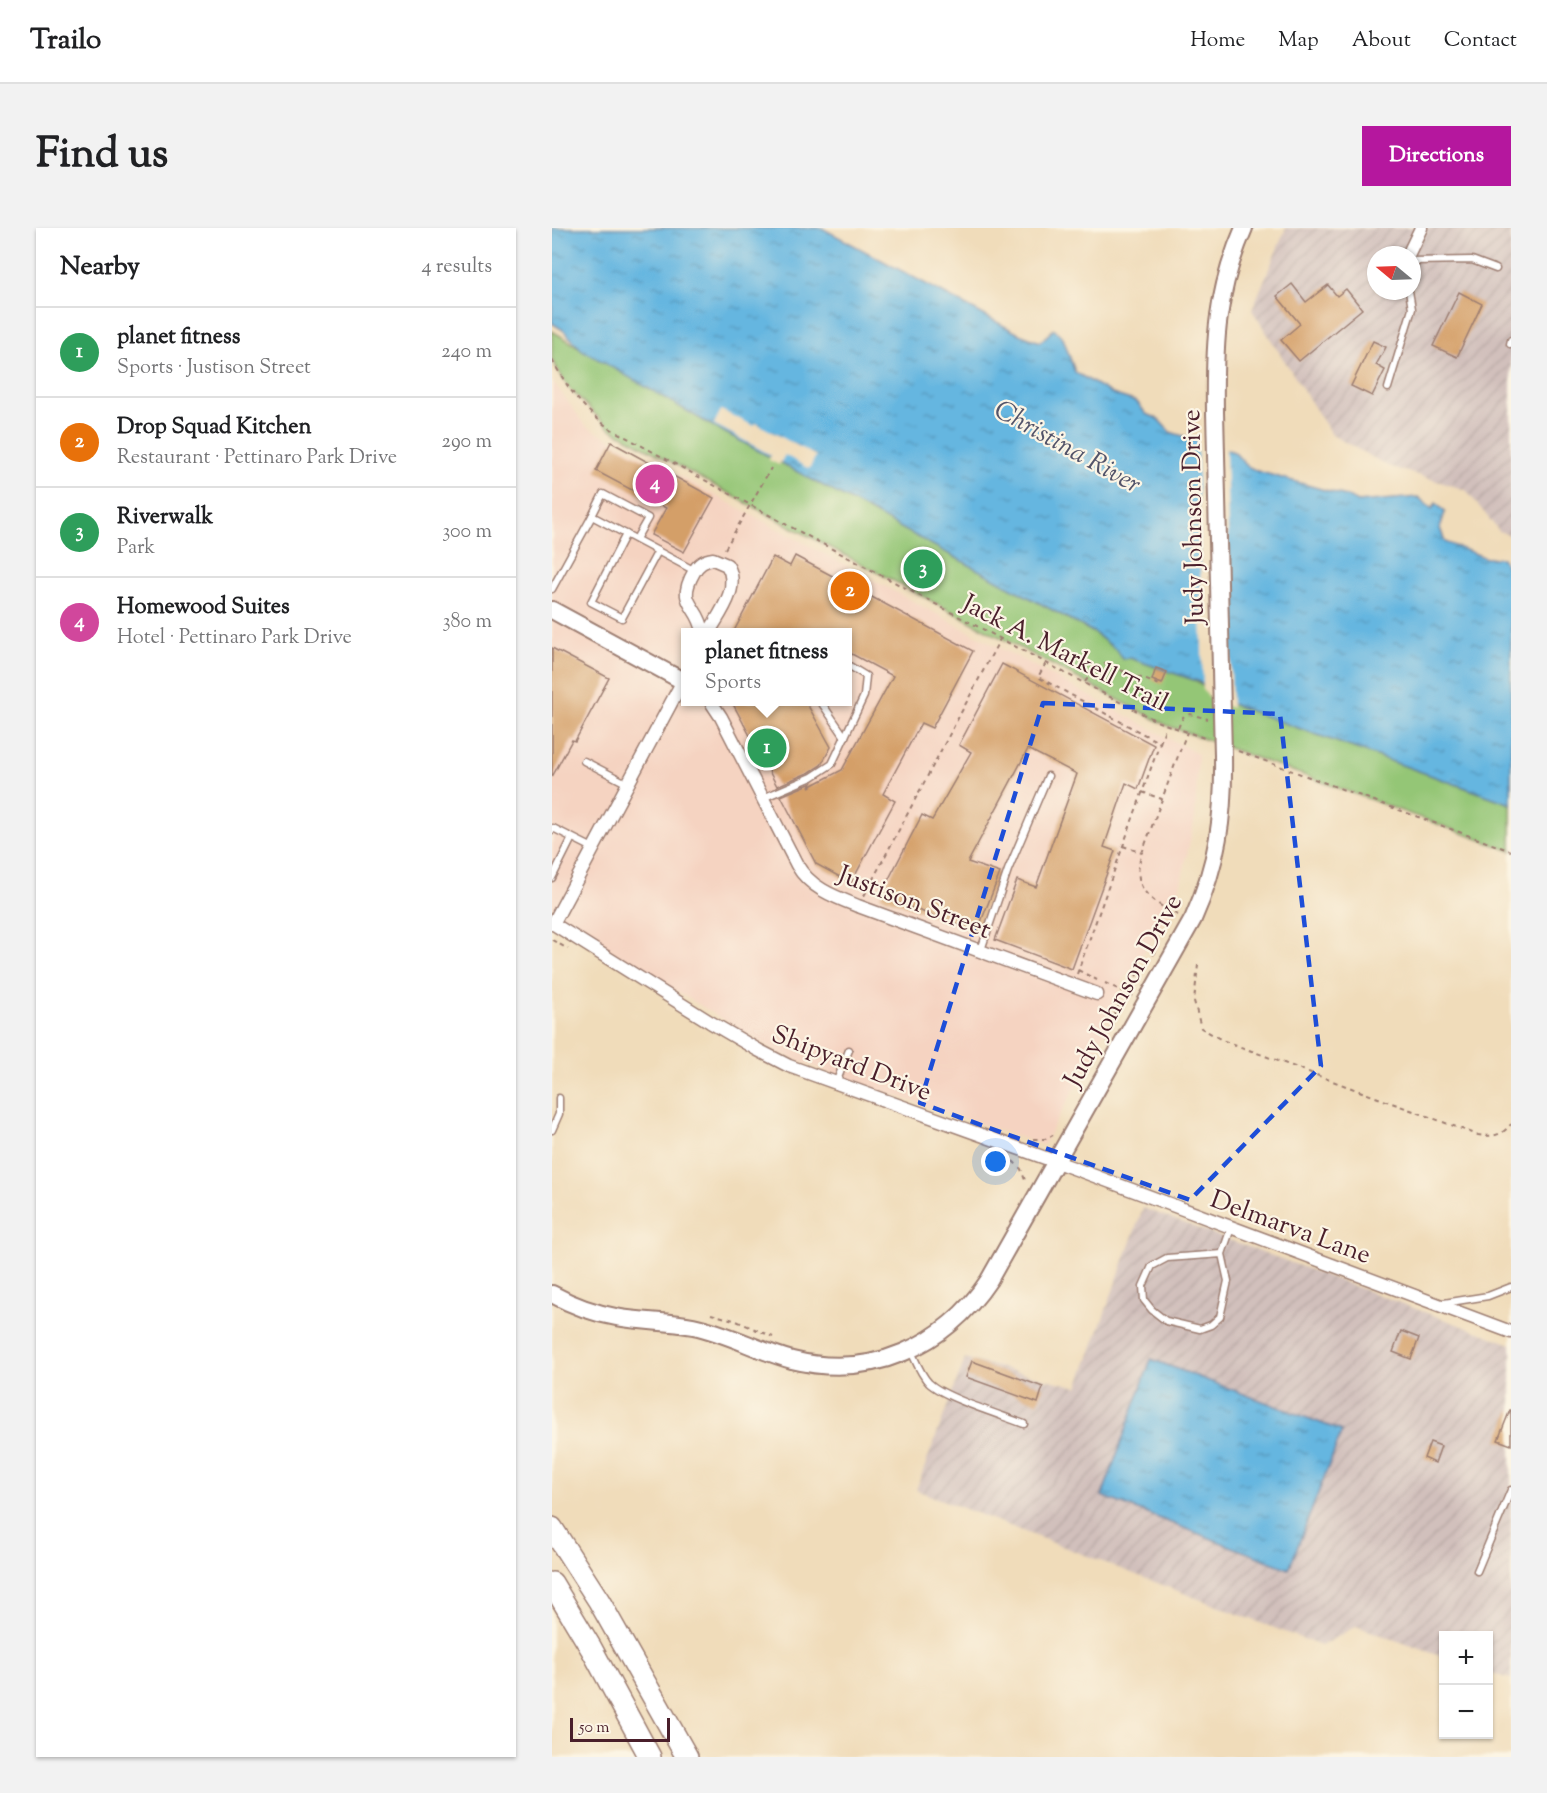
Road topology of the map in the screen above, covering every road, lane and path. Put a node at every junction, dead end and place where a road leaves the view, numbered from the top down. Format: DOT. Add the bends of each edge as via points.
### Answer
graph roads {
  1 [pos="1244,228"];
  2 [pos="1421,228"];
  3 [pos="1412,246"];
  4 [pos="1421,261"];
  5 [pos="1496,269"];
  6 [pos="1410,300"];
  7 [pos="552,360"];
  8 [pos="1388,388"];
  9 [pos="771,468"];
  10 [pos="750,505"];
  11 [pos="592,516"];
  12 [pos="626,534"];
  13 [pos="636,539"];
  14 [pos="658,551"];
  15 [pos="719,561"];
  16 [pos="695,571"];
  17 [pos="552,589"];
  18 [pos="552,610"];
  19 [pos="702,628"];
  20 [pos="712,628"];
  21 [pos="1000,639"];
  22 [pos="1046,662"];
  23 [pos="852,667"];
  24 [pos="681,677"];
  25 [pos="1085,683"];
  26 [pos="681,686"];
  27 [pos="1162,686"];
  28 [pos="714,706"];
  29 [pos="824,706"];
  30 [pos="1208,719"];
  31 [pos="1167,725"];
  32 [pos="1178,729"];
  33 [pos="1187,732"];
  34 [pos="845,737"];
  35 [pos="1208,740"];
  36 [pos="1160,743"];
  37 [pos="1231,753"];
  38 [pos="584,761"];
  39 [pos="1048,776"];
  40 [pos="628,784"];
  41 [pos="1142,792"];
  42 [pos="762,798"];
  43 [pos="1162,800"];
  44 [pos="552,830"];
  45 [pos="572,838"];
  46 [pos="1123,846"];
  47 [pos="594,848"];
  48 [pos="1511,851"];
  49 [pos="1142,853"];
  50 [pos="552,878"];
  51 [pos="858,906"];
  52 [pos="1181,907"];
  53 [pos="1178,915"];
  54 [pos="1174,922"];
  55 [pos="552,925"];
  56 [pos="1161,944"];
  57 [pos="981,950"];
  58 [pos="1198,965"];
  59 [pos="1078,970"];
  60 [pos="1074,985"];
  61 [pos="1125,993"];
  62 [pos="1097,994"];
  63 [pos="1147,1002"];
  64 [pos="1105,1042"];
  65 [pos="849,1050"];
  66 [pos="836,1084"];
  67 [pos="559,1098"];
  68 [pos="1511,1124"];
  69 [pos="552,1130"];
  70 [pos="1029,1139"];
  71 [pos="1048,1160"];
  72 [pos="1026,1184"];
  73 [pos="1231,1228"];
  74 [pos="1222,1254"];
  75 [pos="1511,1287"];
  76 [pos="552,1294"];
  77 [pos="1437,1305"];
  78 [pos="704,1312"];
  79 [pos="1511,1332"];
  80 [pos="780,1339"];
  81 [pos="910,1350"];
  82 [pos="1024,1424"];
  83 [pos="1511,1490"];
  84 [pos="552,1528"];
  85 [pos="1477,1571"];
  86 [pos="552,1583"];
  87 [pos="650,1757"];
  88 [pos="687,1757"];
  1 -- 37 [label="street, Judy Johnson Drive, bridge" via="1220,305 1215,344"];
  2 -- 3 [label="street"];
  4 -- 5 [label="lane" via="1472,260"];
  6 -- 8 [label="lane" via="1412,309"];
  7 -- 10 [label="path, Jack A. Markell Trail" via="587,411 609,428"];
  9 -- 10 [label="path"];
  10 -- 15 [label="path"];
  10 -- 21 [label="path, Jack A. Markell Trail"];
  11 -- 12 [label="lane"];
  11 -- 13 [label="lane" via="603,494 648,518"];
  11 -- 17 [label="lane"];
  12 -- 13 [label="lane"];
  12 -- 14 [label="lane" via="591,602 622,618"];
  13 -- 14 [label="lane"];
  14 -- 16 [label="lane"];
  15 -- 16 [label="street" via="701,562"];
  15 -- 20 [label="street" via="727,565 732,583"];
  16 -- 19 [label="street" via="686,598"];
  18 -- 24 [label="street"];
  21 -- 22 [label="path, Jack A. Markell Trail"];
  21 -- 51 [label="path"];
  22 -- 25 [label="path, Jack A. Markell Trail"];
  22 -- 36 [label="path" via="1038,677"];
  23 -- 34 [label="lane" via="866,675 864,696"];
  25 -- 27 [label="path" via="1096,667 1105,664"];
  25 -- 31 [label="path, Jack A. Markell Trail"];
  26 -- 40 [label="street"];
  28 -- 42 [label="street, Justison Street"];
  29 -- 34 [label="lane"];
  30 -- 32 [label="path" via="1190,714 1183,717"];
  31 -- 32 [label="path, Jack A. Markell Trail"];
  31 -- 36 [label="path"];
  32 -- 33 [label="path, Jack A. Markell Trail"];
  33 -- 35 [label="path, Jack A. Markell Trail"];
  33 -- 43 [label="path"];
  34 -- 42 [label="lane" via="832,764"];
  36 -- 41 [label="path"];
  37 -- 48 [label="path"];
  37 -- 63 [label="street, Judy Johnson Drive" via="1212,869 1193,919"];
  38 -- 40 [label="lane"];
  39 -- 57 [label="lane" via="1008,870"];
  40 -- 47 [label="street"];
  41 -- 43 [label="path"];
  41 -- 46 [label="path"];
  42 -- 51 [label="street, Justison Street" via="801,872 828,894"];
  43 -- 49 [label="path"];
  44 -- 45 [label="lane"];
  45 -- 47 [label="lane"];
  45 -- 50 [label="lane"];
  46 -- 49 [label="path"];
  46 -- 59 [label="path"];
  47 -- 55 [label="street"];
  49 -- 53 [label="path" via="1138,874 1143,890 1153,902"];
  51 -- 57 [label="street, Justison Street"];
  52 -- 53 [label="path"];
  53 -- 54 [label="path"];
  55 -- 66 [label="street, Shipyard Drive" via="758,1050"];
  56 -- 61 [label="path"];
  57 -- 60 [label="street, Justison Street"];
  58 -- 68 [label="path" via="1194,1001 1201,1028 1222,1040 1478,1135 1491,1137"];
  59 -- 60 [label="path"];
  59 -- 61 [label="path"];
  60 -- 62 [label="street, Justison Street"];
  61 -- 63 [label="path"];
  61 -- 64 [label="path"];
  63 -- 71 [label="street, Judy Johnson Drive"];
  65 -- 66 [label="lane"];
  66 -- 71 [label="street, Shipyard Drive"];
  67 -- 69 [label="lane"];
  70 -- 71 [label="path" via="1053,1135"];
  71 -- 72 [label="path"];
  71 -- 73 [label="street, Delmarva Lane"];
  71 -- 81 [label="street, Judy Johnson Drive" via="979,1295 953,1323"];
  73 -- 74 [label="lane"];
  73 -- 77 [label="street, Delmarva Lane"];
  74 -- 74 [label="lane" via="1167,1258 1152,1266 1143,1286 1144,1300 1166,1321 1200,1329 1211,1325 1220,1317 1228,1281"];
  75 -- 77 [label="lane" via="1488,1296"];
  76 -- 81 [label="street, Judy Johnson Drive" via="603,1314 709,1330 806,1362 859,1364"];
  77 -- 79 [label="street, Delmarva Lane"];
  78 -- 80 [label="path"];
  81 -- 82 [label="lane" via="930,1384 948,1395"];
  83 -- 85 [label="lane"];
  84 -- 88 [label="highway" via="604,1610"];
  86 -- 87 [label="highway"];
}
